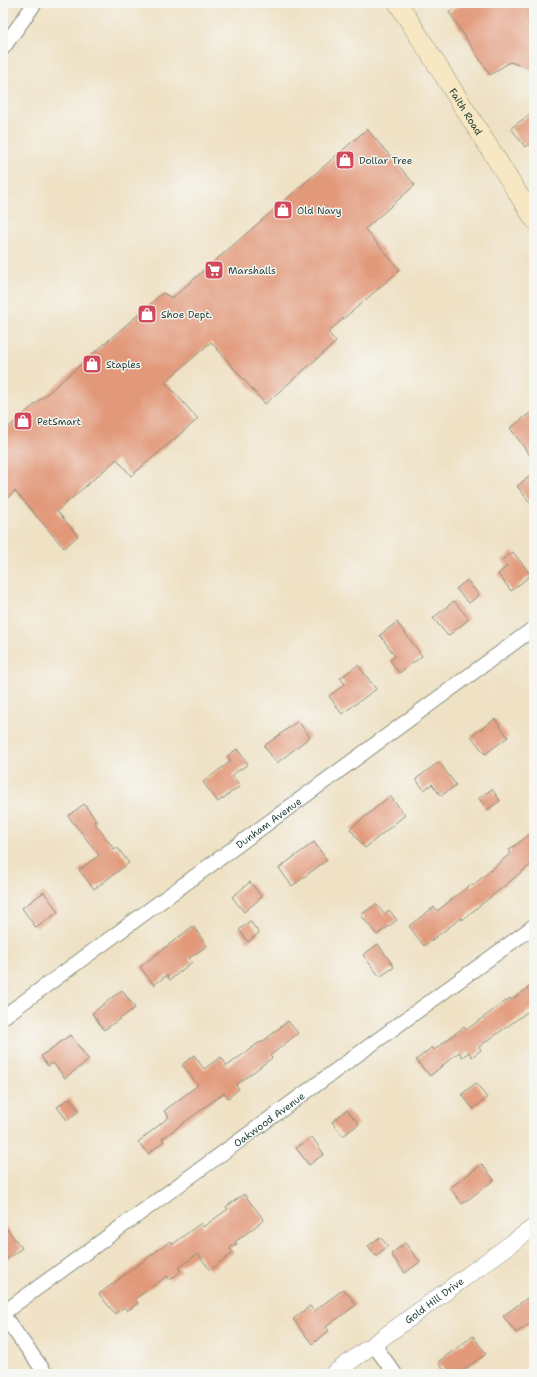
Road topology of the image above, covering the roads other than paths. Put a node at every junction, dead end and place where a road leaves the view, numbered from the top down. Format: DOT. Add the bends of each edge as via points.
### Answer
graph roads {
  1 [pos="36,3"];
  2 [pos="398,3"];
  3 [pos="3,48"];
  4 [pos="534,218"];
  5 [pos="534,628"];
  6 [pos="534,926"];
  7 [pos="3,1017"];
  8 [pos="534,1228"];
  9 [pos="3,1314"];
  10 [pos="374,1345"];
  11 [pos="46,1374"];
  12 [pos="333,1374"];
  13 [pos="395,1374"];
  1 -- 3 [label="street"];
  2 -- 4 [label="main road, Faith Road"];
  5 -- 7 [label="street, Dunham Avenue"];
  6 -- 9 [label="street, Oakwood Avenue"];
  8 -- 10 [label="street, Gold Hill Drive"];
  9 -- 11 [label="street"];
  10 -- 12 [label="street, Gold Hill Drive"];
  10 -- 13 [label="street"];
}
